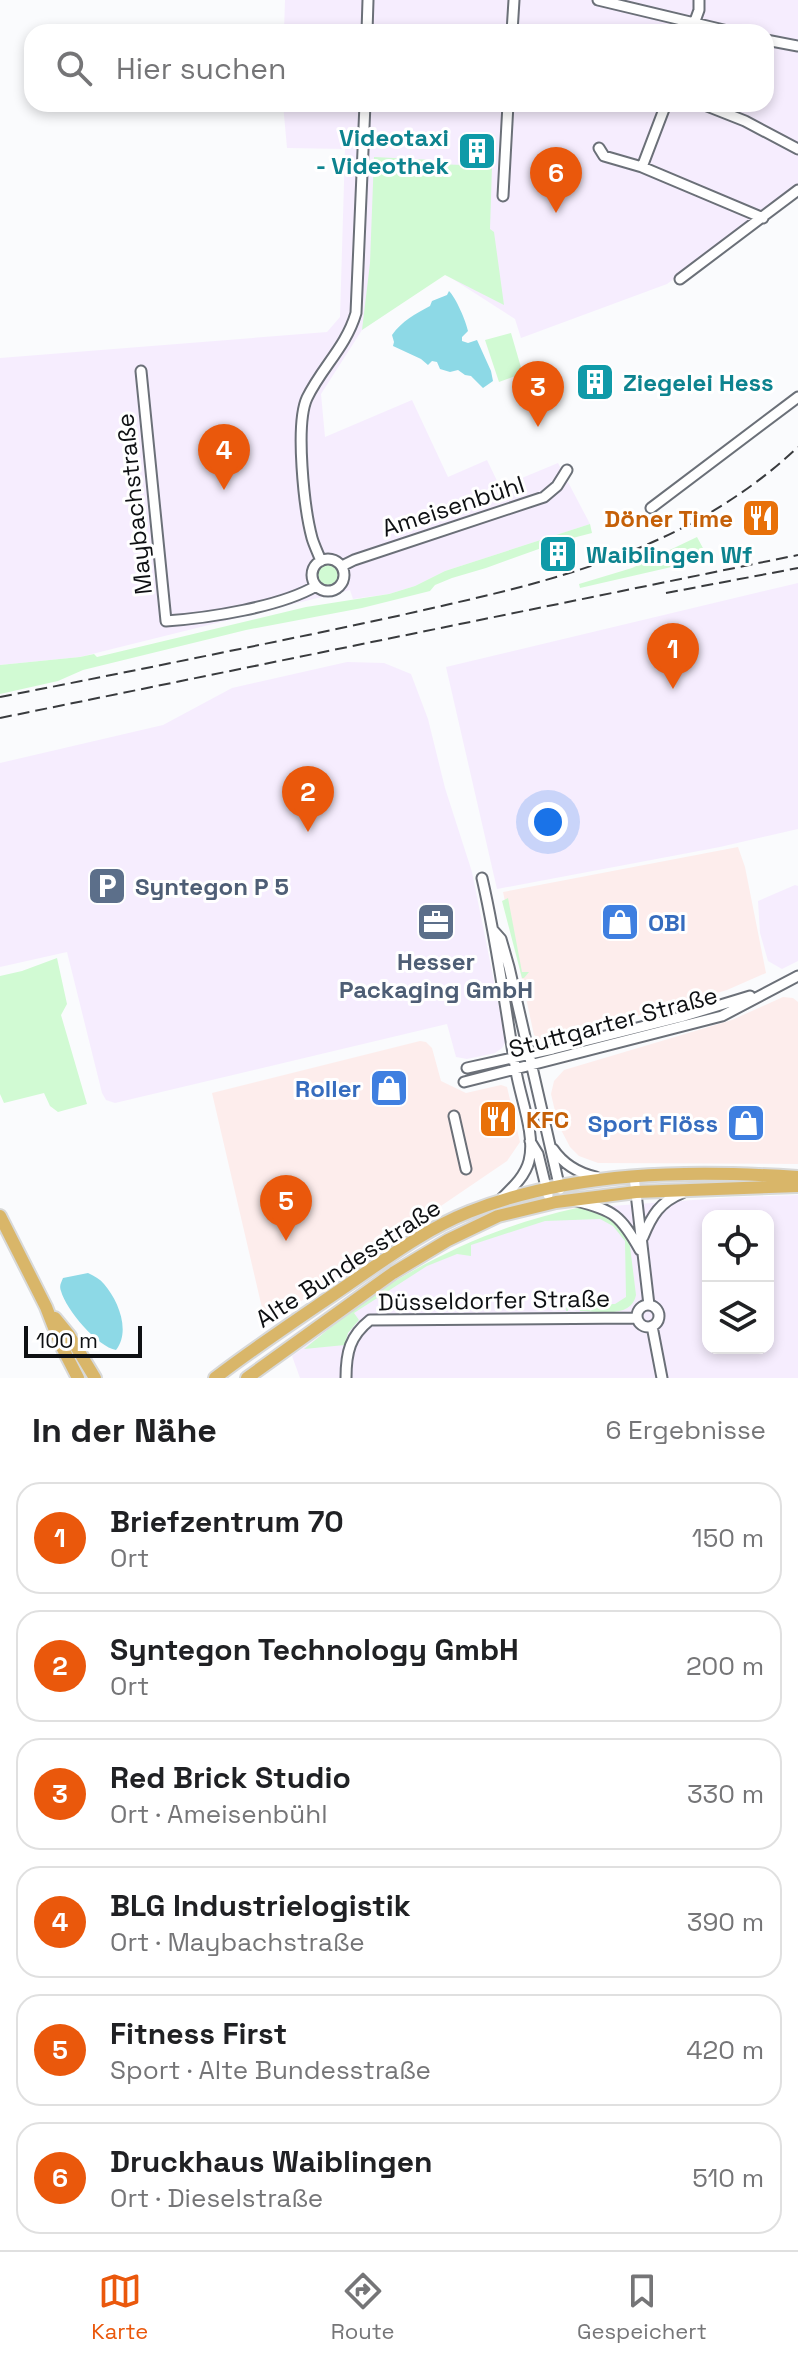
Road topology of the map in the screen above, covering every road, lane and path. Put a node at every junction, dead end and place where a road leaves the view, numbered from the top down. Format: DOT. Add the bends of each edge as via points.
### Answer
graph roads {
  1 [pos="368,0"];
  2 [pos="514,0"];
  3 [pos="598,0"];
  4 [pos="699,0"];
  5 [pos="367,24"];
  6 [pos="512,24"];
  7 [pos="679,24"];
  8 [pos="694,24"];
  9 [pos="774,42"];
  10 [pos="798,46"];
  11 [pos="365,112"];
  12 [pos="508,112"];
  13 [pos="663,112"];
  14 [pos="722,112"];
  15 [pos="599,148"];
  16 [pos="798,149"];
  17 [pos="642,167"];
  18 [pos="798,190"];
  19 [pos="503,196"];
  20 [pos="763,218"];
  21 [pos="680,279"];
  22 [pos="141,371"];
  23 [pos="798,397"];
  24 [pos="567,470"];
  25 [pos="651,508"];
  26 [pos="321,561"];
  27 [pos="342,566"];
  28 [pos="316,586"];
  29 [pos="482,878"];
  30 [pos="493,930"];
  31 [pos="798,976"];
  32 [pos="525,1040"];
  33 [pos="554,1054"];
  34 [pos="528,1055"];
  35 [pos="515,1058"];
  36 [pos="531,1066"];
  37 [pos="467,1068"];
  38 [pos="515,1070"];
  39 [pos="464,1082"];
  40 [pos="535,1082"];
  41 [pos="454,1116"];
  42 [pos="530,1141"];
  43 [pos="549,1142"];
  44 [pos="466,1169"];
  45 [pos="634,1176"];
  46 [pos="798,1177"];
  47 [pos="603,1179"];
  48 [pos="798,1186"];
  49 [pos="553,1188"];
  50 [pos="695,1188"];
  51 [pos="636,1192"];
  52 [pos="563,1202"];
  53 [pos="496,1204"];
  54 [pos="0,1216"];
  55 [pos="642,1240"];
  56 [pos="642,1254"];
  57 [pos="649,1305"];
  58 [pos="46,1307"];
  59 [pos="637,1318"];
  60 [pos="652,1326"];
  61 [pos="78,1378"];
  62 [pos="95,1378"];
  63 [pos="215,1378"];
  64 [pos="247,1378"];
  65 [pos="346,1378"];
  66 [pos="662,1378"];
  1 -- 5 [label="street"];
  2 -- 6 [label="street"];
  3 -- 7 [label="street"];
  4 -- 8 [label="street"];
  9 -- 10 [label="street"];
  11 -- 26 [label="street" via="356,313 308,396 301,419 307,509"];
  12 -- 19 [label="street"];
  13 -- 17 [label="street"];
  14 -- 16 [label="street"];
  15 -- 17 [label="street" via="604,156"];
  17 -- 20 [label="street"];
  18 -- 20 [label="street"];
  20 -- 21 [label="street"];
  22 -- 28 [label="street, Maybachstraße" via="166,621 276,603"];
  23 -- 25 [label="street"];
  24 -- 27 [label="street, Ameisenbühl" via="544,497"];
  26 -- 27 [label="street"];
  26 -- 28 [label="street" via="312,574"];
  27 -- 28 [label="street" via="345,576 339,588 327,591"];
  29 -- 30 [label="street"];
  30 -- 32 [label="street" via="501,939"];
  30 -- 35 [label="street"];
  31 -- 33 [label="street, Stuttgarter Straße" via="722,1016"];
  32 -- 33 [label="street, Stuttgarter Straße"];
  32 -- 34 [label="street"];
  33 -- 34 [label="street, Stuttgarter Straße"];
  33 -- 36 [label="street, Stuttgarter Straße"];
  33 -- 40 [label="street"];
  34 -- 35 [label="street, Stuttgarter Straße"];
  34 -- 36 [label="street"];
  35 -- 37 [label="street, Stuttgarter Straße"];
  35 -- 38 [label="street"];
  36 -- 38 [label="street, Stuttgarter Straße"];
  36 -- 40 [label="street"];
  38 -- 39 [label="street, Stuttgarter Straße"];
  38 -- 42 [label="street"];
  40 -- 43 [label="street"];
  41 -- 44 [label="street"];
  42 -- 49 [label="street"];
  42 -- 53 [label="street" via="529,1162 518,1183"];
  43 -- 47 [label="street" via="580,1174"];
  43 -- 49 [label="street"];
  45 -- 46 [label="main road, Alte Bundesstraße"];
  45 -- 47 [label="main road, Alte Bundesstraße"];
  45 -- 51 [label="street"];
  47 -- 49 [label="main road, Alte Bundesstraße"];
  48 -- 50 [label="main road, Alte Bundesstraße"];
  49 -- 52 [label="street"];
  49 -- 53 [label="main road, Alte Bundesstraße"];
  50 -- 51 [label="main road, Alte Bundesstraße"];
  50 -- 55 [label="street" via="655,1210"];
  51 -- 52 [label="main road, Alte Bundesstraße"];
  51 -- 55 [label="street"];
  52 -- 56 [label="street" via="602,1207 620,1218"];
  52 -- 64 [label="main road, Alte Bundesstraße" via="498,1216 448,1240"];
  53 -- 63 [label="main road, Alte Bundesstraße" via="437,1227"];
  54 -- 58 [label="main road"];
  55 -- 56 [label="street"];
  56 -- 57 [label="street"];
  57 -- 59 [label="street" via="642,1306"];
  57 -- 60 [label="street" via="660,1316"];
  58 -- 61 [label="main road"];
  58 -- 62 [label="main road"];
  59 -- 60 [label="street"];
  59 -- 65 [label="street, Düsseldorfer Straße" via="370,1320 356,1331"];
  60 -- 66 [label="street"];
}
